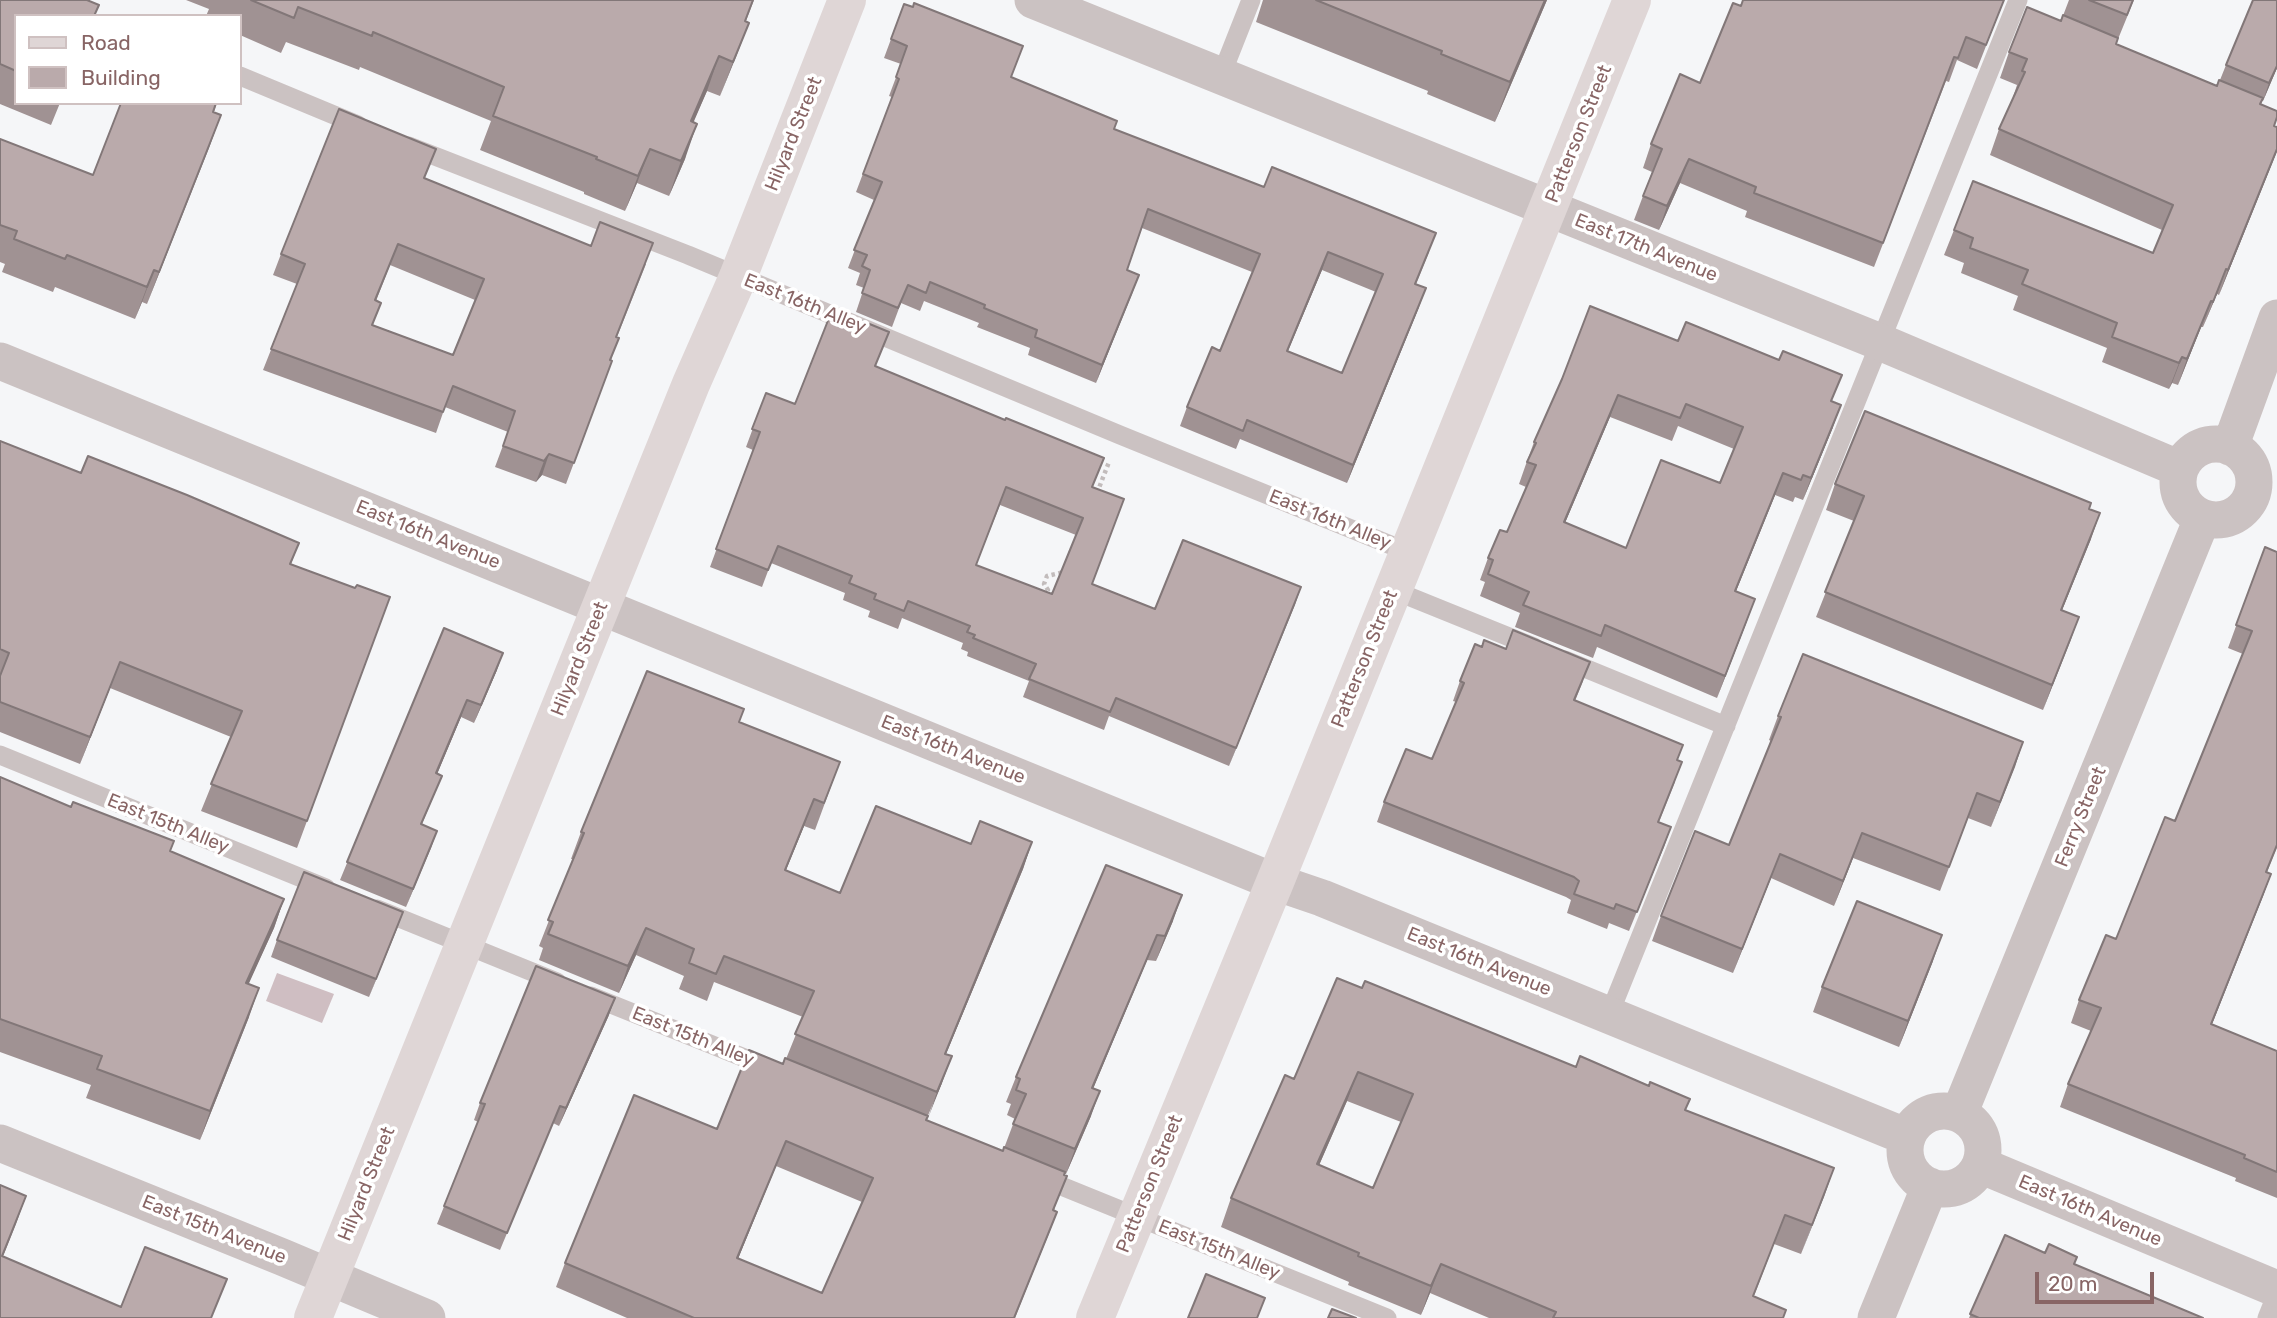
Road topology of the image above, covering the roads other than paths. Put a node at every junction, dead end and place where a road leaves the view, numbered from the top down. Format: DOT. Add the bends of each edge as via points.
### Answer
graph roads {
  1 [pos="847,0"];
  2 [pos="1033,0"];
  3 [pos="1251,0"];
  4 [pos="1632,0"];
  5 [pos="2019,9"];
  6 [pos="1221,76"];
  7 [pos="242,77"];
  8 [pos="1549,209"];
  9 [pos="738,276"];
  10 [pos="2277,318"];
  11 [pos="1880,342"];
  12 [pos="0,362"];
  13 [pos="2230,447"];
  14 [pos="2180,469"];
  15 [pos="2264,501"];
  16 [pos="2202,519"];
  17 [pos="1408,552"];
  18 [pos="1393,590"];
  19 [pos="601,606"];
  20 [pos="1726,726"];
  21 [pos="0,755"];
  22 [pos="1275,882"];
  23 [pos="464,945"];
  24 [pos="1609,1016"];
  25 [pos="789,1076"];
  26 [pos="1959,1114"];
  27 [pos="1907,1137"];
  28 [pos="0,1143"];
  29 [pos="1980,1165"];
  30 [pos="1024,1171"];
  31 [pos="1930,1186"];
  32 [pos="1137,1216"];
  33 [pos="329,1278"];
  34 [pos="2277,1291"];
  35 [pos="313,1318"];
  36 [pos="427,1318"];
  37 [pos="1095,1318"];
  38 [pos="1387,1318"];
  39 [pos="1876,1318"];
  40 [pos="2267,1318"];
  1 -- 9 [label="main road, Hilyard Street"];
  2 -- 6 [label="street, East 17th Avenue"];
  3 -- 6 [label="lane"];
  4 -- 8 [label="main road, Patterson Street"];
  5 -- 11 [label="lane"];
  6 -- 8 [label="street, East 17th Avenue"];
  7 -- 9 [label="lane, East 16th Alley"];
  8 -- 11 [label="street, East 17th Avenue"];
  8 -- 17 [label="main road, Patterson Street"];
  9 -- 17 [label="lane, East 16th Alley"];
  9 -- 19 [label="main road, Hilyard Street"];
  10 -- 13 [label="street"];
  11 -- 14 [label="street, East 17th Avenue"];
  11 -- 20 [label="lane"];
  12 -- 19 [label="street, East 16th Avenue"];
  13 -- 14 [label="street" via="2200,447"];
  13 -- 15 [label="street" via="2251,467"];
  14 -- 16 [label="street" via="2180,498"];
  15 -- 16 [label="street" via="2232,518"];
  16 -- 26 [label="street, Ferry Street"];
  17 -- 18 [label="main road, Patterson Street"];
  18 -- 20 [label="lane"];
  18 -- 22 [label="main road, Patterson Street"];
  19 -- 22 [label="street, East 16th Avenue"];
  19 -- 23 [label="main road, Hilyard Street"];
  20 -- 24 [label="lane"];
  21 -- 23 [label="lane, East 15th Alley"];
  22 -- 24 [label="street, East 16th Avenue"];
  22 -- 32 [label="main road, Patterson Street"];
  23 -- 25 [label="lane, East 15th Alley"];
  23 -- 33 [label="main road, Hilyard Street"];
  24 -- 27 [label="street, East 16th Avenue"];
  26 -- 27 [label="street" via="1947,1111 1923,1117"];
  26 -- 29 [label="street" via="1977,1129 1982,1141"];
  27 -- 31 [label="street" via="1906,1160 1912,1172"];
  28 -- 33 [label="street, East 15th Avenue"];
  29 -- 31 [label="street" via="1965,1183 1954,1188"];
  29 -- 34 [label="street, East 16th Avenue"];
  30 -- 32 [label="lane, East 15th Alley"];
  31 -- 39 [label="street"];
  32 -- 37 [label="main road, Patterson Street"];
  32 -- 38 [label="lane, East 15th Alley"];
  33 -- 35 [label="main road, Hilyard Street"];
  33 -- 36 [label="street, East 15th Avenue"];
  34 -- 40 [label="lane"];
}
